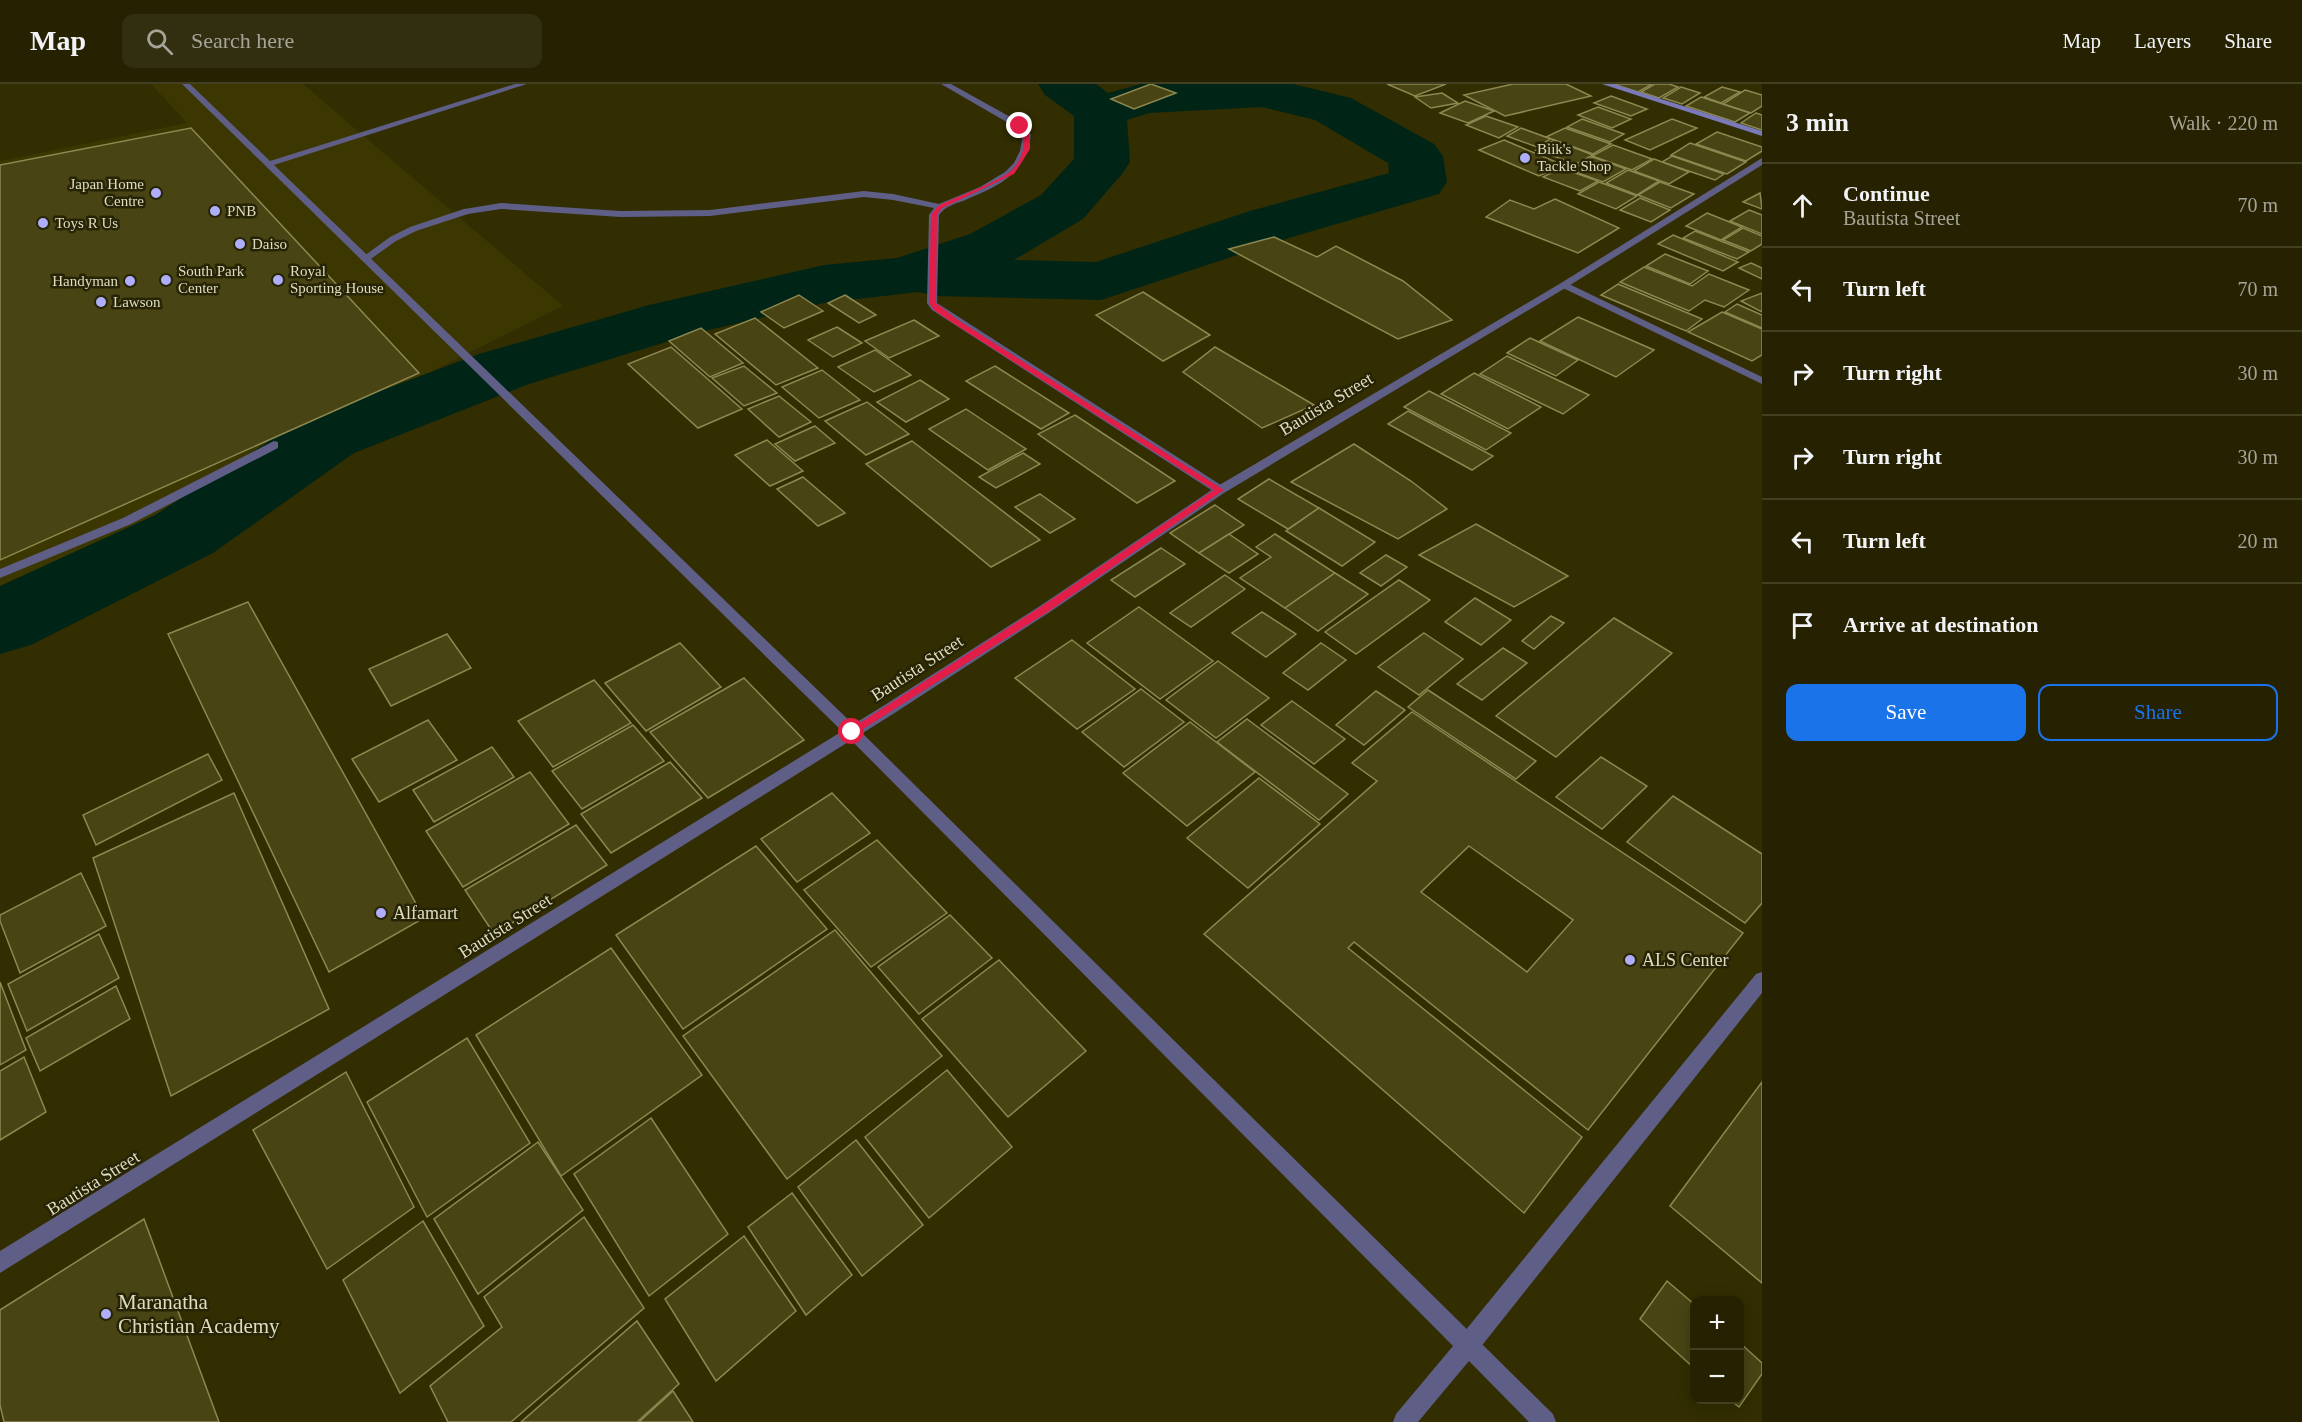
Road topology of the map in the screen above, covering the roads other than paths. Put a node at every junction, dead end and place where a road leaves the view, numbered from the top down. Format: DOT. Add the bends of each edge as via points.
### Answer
graph roads {
  1 [pos="186,84"];
  2 [pos="523,84"];
  3 [pos="945,84"];
  4 [pos="1606,84"];
  5 [pos="1762,134"];
  6 [pos="1762,161"];
  7 [pos="268,164"];
  8 [pos="940,207"];
  9 [pos="365,259"];
  10 [pos="1564,285"];
  11 [pos="1762,381"];
  12 [pos="274,445"];
  13 [pos="1220,490"];
  14 [pos="0,574"];
  15 [pos="852,732"];
  16 [pos="1761,983"];
  17 [pos="0,1263"];
  18 [pos="1468,1345"];
  19 [pos="1404,1422"];
  20 [pos="1545,1422"];
  1 -- 7 [label="street"];
  2 -- 7 [label="street"];
  3 -- 8 [label="street" via="1020,126 1027,135 1027,149 1012,173"];
  4 -- 5 [label="main road"];
  6 -- 10 [label="street, Bautista Street"];
  7 -- 9 [label="street"];
  8 -- 9 [label="street" via="864,194 710,213 620,214 501,206 467,211 413,229"];
  8 -- 13 [label="street" via="934,215 932,303 936,308"];
  9 -- 15 [label="street"];
  10 -- 11 [label="street"];
  10 -- 13 [label="street, Bautista Street"];
  12 -- 14 [label="street" via="127,520"];
  13 -- 15 [label="street, Bautista Street" via="1046,609"];
  15 -- 17 [label="street, Bautista Street"];
  15 -- 18 [label="street"];
  16 -- 18 [label="street"];
  18 -- 19 [label="street"];
  18 -- 20 [label="street"];
}
